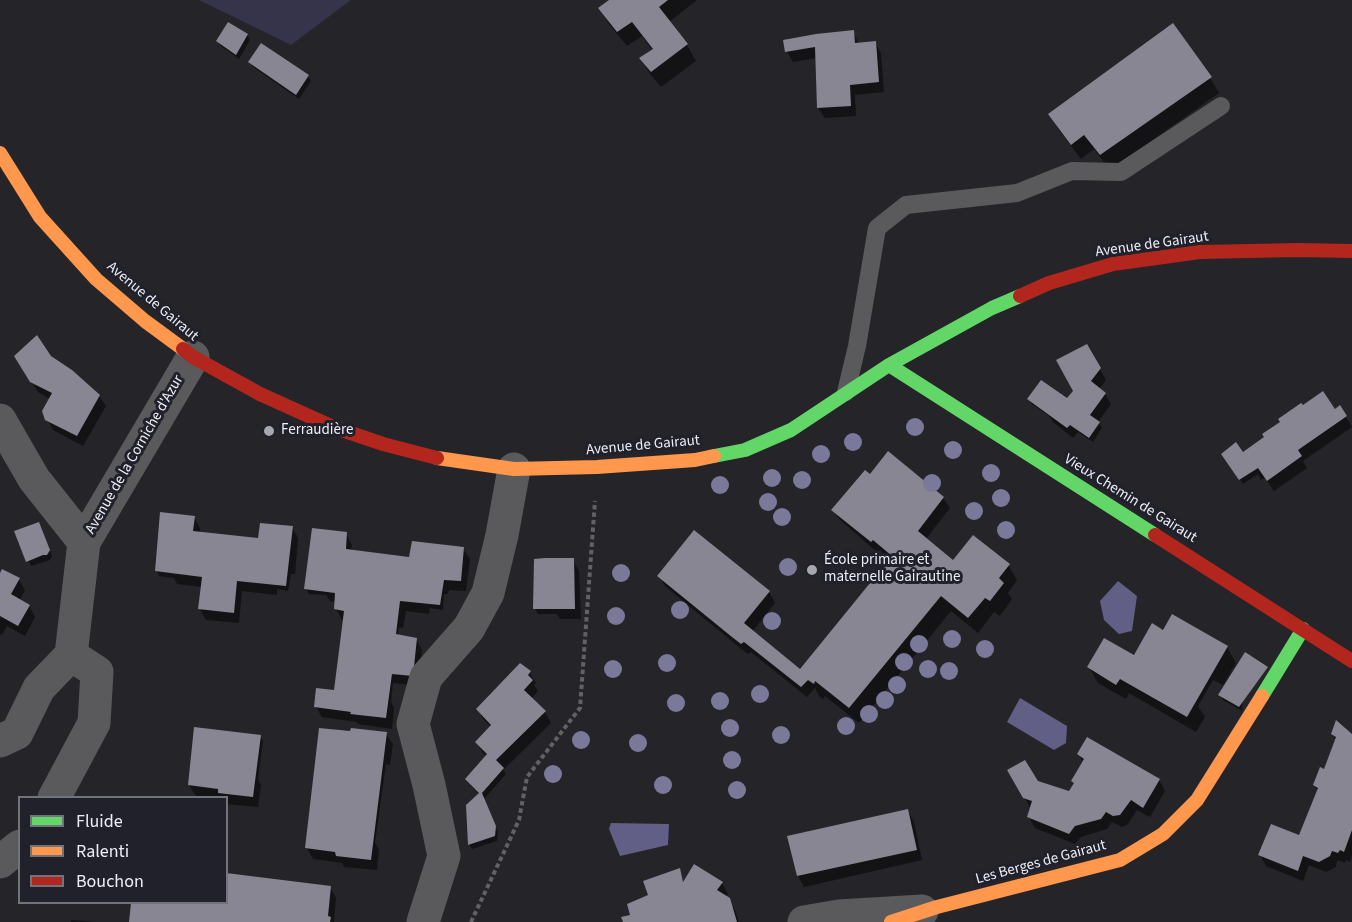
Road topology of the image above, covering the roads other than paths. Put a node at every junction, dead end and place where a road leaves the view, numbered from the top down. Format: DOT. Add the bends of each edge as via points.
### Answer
graph roads {
  1 [pos="1221,106"];
  2 [pos="0,153"];
  3 [pos="1352,251"];
  4 [pos="193,357"];
  5 [pos="889,365"];
  6 [pos="846,394"];
  7 [pos="0,420"];
  8 [pos="514,469"];
  9 [pos="84,542"];
  10 [pos="1304,629"];
  11 [pos="71,655"];
  12 [pos="1352,661"];
  13 [pos="0,741"];
  14 [pos="55,796"];
  15 [pos="18,848"];
  16 [pos="0,862"];
  17 [pos="925,911"];
  18 [pos="423,922"];
  19 [pos="804,922"];
  20 [pos="891,922"];
  1 -- 6 [label="lane" via="1121,172 1072,171 1017,192 906,205 877,228"];
  2 -- 4 [label="street, Avenue de Gairaut" via="40,217 96,279"];
  3 -- 5 [label="street, Avenue de Gairaut" via="1200,252 1113,264 1049,283 992,308"];
  4 -- 8 [label="street, Avenue de Gairaut" via="260,394 383,444 442,459"];
  4 -- 9 [label="street, Avenue de la Corniche d'Azur"];
  5 -- 6 [label="street, Avenue de Gairaut"];
  5 -- 10 [label="street, Vieux Chemin de Gairaut"];
  6 -- 8 [label="street, Avenue de Gairaut" via="791,430 746,450 695,459"];
  7 -- 9 [label="street" via="34,479"];
  8 -- 18 [label="street" via="488,593 469,628 426,677 413,724 444,856"];
  9 -- 11 [label="street, Avenue de la Corniche d'Azur"];
  10 -- 12 [label="street, Vieux Chemin de Gairaut"];
  10 -- 17 [label="street, Les Berges de Gairaut" via="1197,800 1162,834 1120,860"];
  11 -- 13 [label="street" via="39,688 17,733"];
  11 -- 14 [label="street" via="96,672 94,723"];
  15 -- 16 [label="street"];
  17 -- 19 [label="street"];
  17 -- 20 [label="street, Les Berges de Gairaut"];
}
